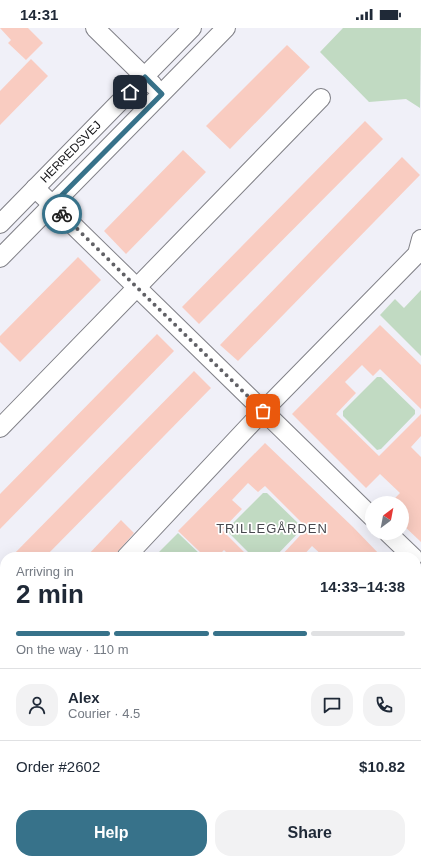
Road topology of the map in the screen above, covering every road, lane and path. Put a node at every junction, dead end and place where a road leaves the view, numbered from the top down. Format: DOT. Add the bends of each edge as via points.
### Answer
graph roads {
  1 [pos="95,28"];
  2 [pos="192,28"];
  3 [pos="226,28"];
  4 [pos="145,77"];
  5 [pos="162,94"];
  6 [pos="321,98"];
  7 [pos="35,188"];
  8 [pos="52,205"];
  9 [pos="0,224"];
  10 [pos="421,239"];
  11 [pos="0,258"];
  12 [pos="137,287"];
  13 [pos="263,411"];
  14 [pos="0,428"];
  15 [pos="365,510"];
  16 [pos="395,540"];
  17 [pos="131,552"];
  18 [pos="407,552"];
  1 -- 4 [label="street"];
  2 -- 4 [label="street, HERREDSVEJ"];
  3 -- 5 [label="street, HERREDSVEJ"];
  4 -- 5 [label="street"];
  4 -- 7 [label="street, HERREDSVEJ"];
  5 -- 8 [label="street, HERREDSVEJ"];
  6 -- 12 [label="street"];
  7 -- 8 [label="street"];
  7 -- 9 [label="street, HERREDSVEJ"];
  8 -- 11 [label="street, HERREDSVEJ"];
  8 -- 12 [label="street"];
  10 -- 13 [label="street" via="417,254"];
  12 -- 13 [label="street"];
  12 -- 14 [label="street"];
  13 -- 15 [label="street"];
  13 -- 17 [label="street"];
  16 -- 18 [label="street"];
}
